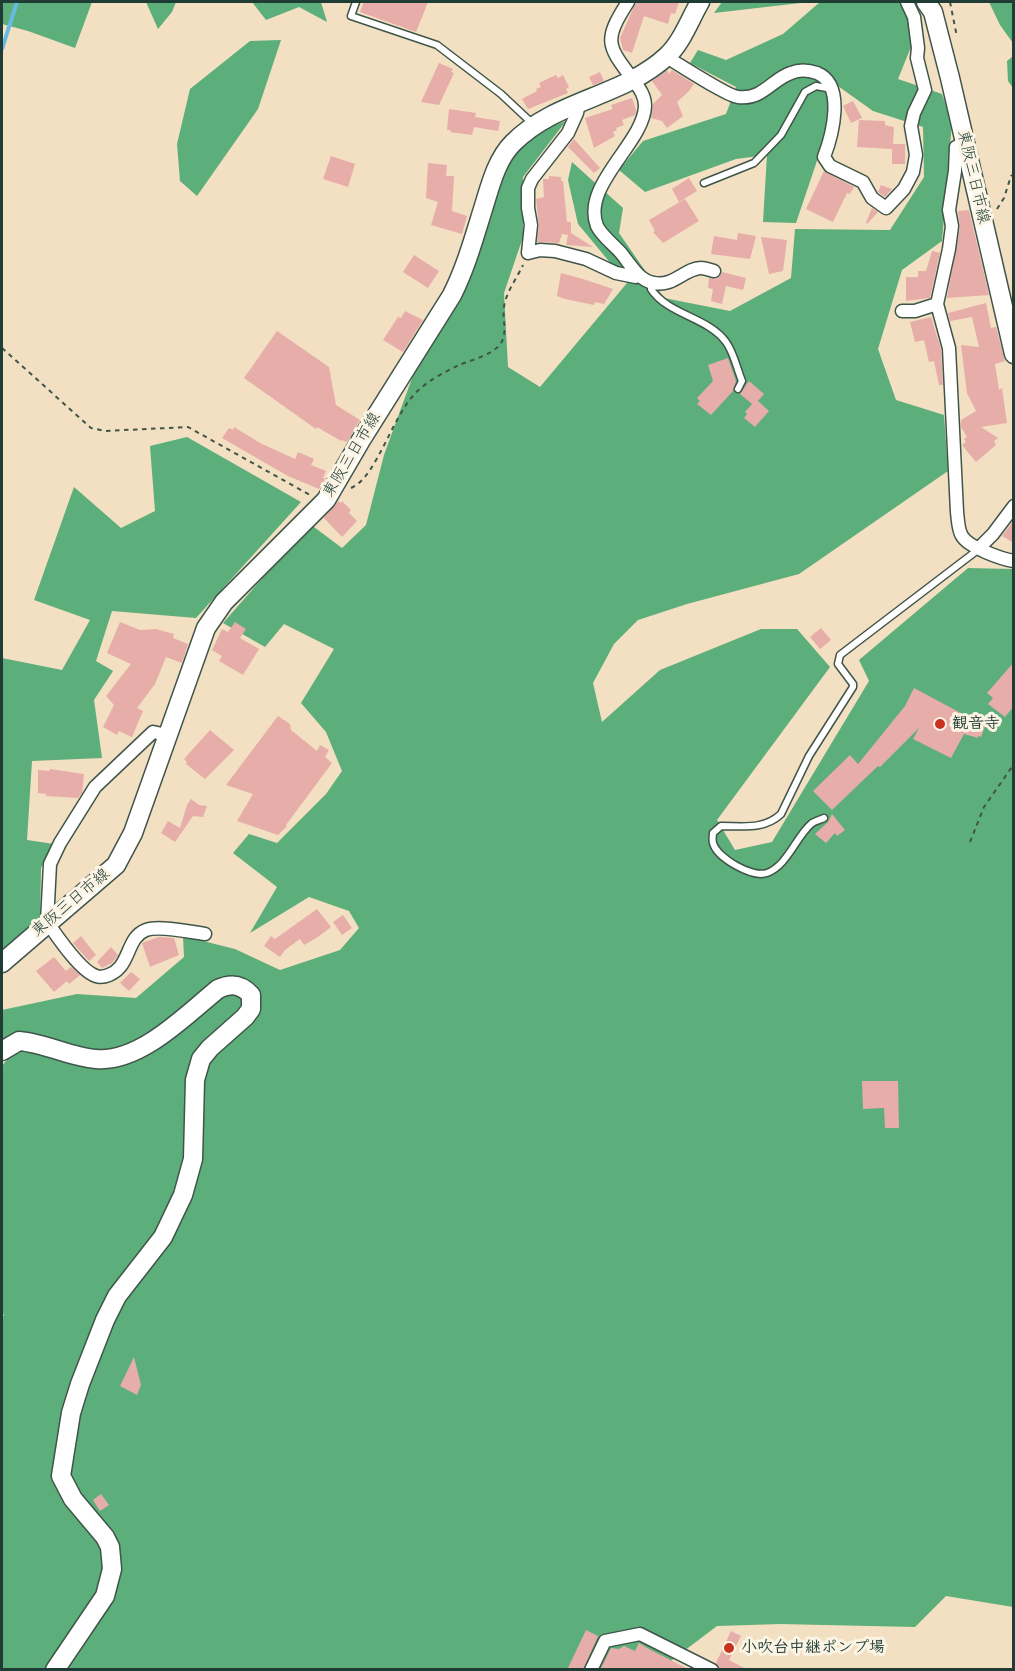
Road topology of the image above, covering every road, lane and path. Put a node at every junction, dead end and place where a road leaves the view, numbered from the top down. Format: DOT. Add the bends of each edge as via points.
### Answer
graph roads {
  1 [pos="357,2"];
  2 [pos="628,2"];
  3 [pos="700,2"];
  4 [pos="907,2"];
  5 [pos="926,2"];
  6 [pos="666,57"];
  7 [pos="633,79"];
  8 [pos="832,89"];
  9 [pos="579,103"];
  10 [pos="533,124"];
  11 [pos="965,143"];
  12 [pos="1014,174"];
  13 [pos="704,183"];
  14 [pos="983,218"];
  15 [pos="528,253"];
  16 [pos="714,271"];
  17 [pos="639,273"];
  18 [pos="652,283"];
  19 [pos="937,304"];
  20 [pos="902,311"];
  21 [pos="1011,329"];
  22 [pos="2,348"];
  23 [pos="1014,354"];
  24 [pos="738,389"];
  25 [pos="330,494"];
  26 [pos="1014,506"];
  27 [pos="979,548"];
  28 [pos="1014,561"];
  29 [pos="167,735"];
  30 [pos="1014,764"];
  31 [pos="824,818"];
  32 [pos="970,842"];
  33 [pos="47,922"];
  34 [pos="205,934"];
  35 [pos="2,963"];
  36 [pos="2,1051"];
  37 [pos="55,1670"];
  38 [pos="591,1670"];
  39 [pos="712,1670"];
  1 -- 10 [label="lane" via="351,16 437,45"];
  2 -- 7 [label="street" via="614,28 611,50"];
  3 -- 6 [label="main road, 東阪三日市線"];
  4 -- 8 [label="street" via="914,17 917,58 925,90 911,126 916,155 913,172 886,208 872,198 863,182 830,166 825,157 835,116"];
  5 -- 11 [label="main road, 東阪三日市線" via="933,12"];
  6 -- 7 [label="main road, 東阪三日市線"];
  6 -- 8 [label="street" via="736,97 752,97 789,73 808,70 822,75"];
  7 -- 9 [label="main road, 東阪三日市線"];
  7 -- 17 [label="street" via="645,100 642,121 604,180 595,214 597,227"];
  8 -- 13 [label="lane" via="816,86 805,92 782,135 754,163"];
  9 -- 10 [label="main road, 東阪三日市線"];
  9 -- 15 [label="street" via="568,133 528,188"];
  10 -- 25 [label="main road, 東阪三日市線" via="511,144 494,173 463,274 452,295"];
  11 -- 14 [label="main road, 東阪三日市線"];
  11 -- 19 [label="street" via="957,147 955,155 949,210 952,226"];
  12 -- 14 [label="path" via="993,216"];
  14 -- 21 [label="main road, 東阪三日市線"];
  15 -- 17 [label="street" via="555,251 616,273 636,277"];
  15 -- 25 [label="path" via="504,306 506,329 501,343 419,388 391,428 368,475 358,486"];
  16 -- 18 [label="street" via="699,268 667,283"];
  17 -- 18 [label="street"];
  18 -- 24 [label="lane" via="654,295 714,330 726,343 742,381"];
  19 -- 20 [label="street"];
  19 -- 27 [label="street" via="949,348 959,527 962,537"];
  21 -- 23 [label="main road, 東阪三日市線"];
  22 -- 25 [label="path" via="91,428 105,431 188,427 310,495"];
  25 -- 29 [label="main road, 東阪三日市線" via="224,602 206,628"];
  26 -- 27 [label="street"];
  27 -- 28 [label="street"];
  27 -- 31 [label="lane" via="840,655 838,664 853,687 809,756 781,813 774,820 753,826 721,826 712,833 712,843 737,867 758,875 769,873 811,823"];
  29 -- 33 [label="main road, 東阪三日市線" via="133,833 116,865"];
  29 -- 33 [label="street" via="153,732 95,787 50,864"];
  30 -- 32 [label="path" via="984,807"];
  33 -- 34 [label="street" via="87,972 98,978 120,968 136,936 147,929"];
  33 -- 35 [label="main road, 東阪三日市線"];
  36 -- 37 [label="main road" via="19,1041 94,1059 113,1059 162,1035 226,985 238,986 251,995 245,1017 201,1059 195,1080 193,1159 183,1195 163,1237 117,1296 71,1413 61,1476 73,1498 105,1537 112,1569 105,1596"];
  38 -- 39 [label="street" via="606,1641 640,1634"];
}
